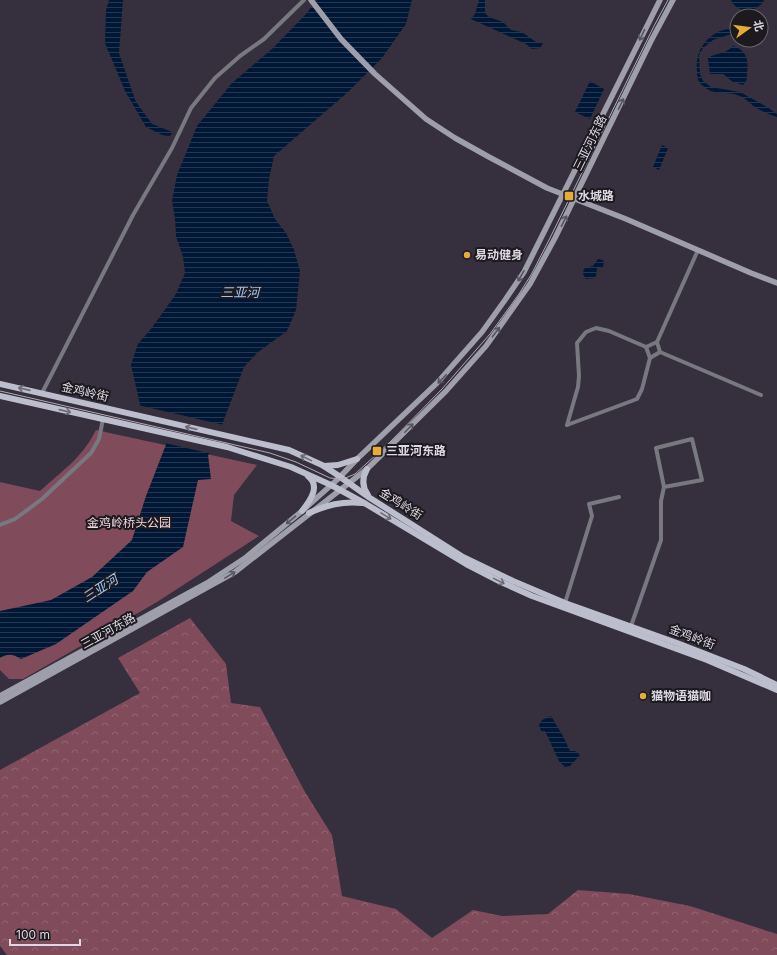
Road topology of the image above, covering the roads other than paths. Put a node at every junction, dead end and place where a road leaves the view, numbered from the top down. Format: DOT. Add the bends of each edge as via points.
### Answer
graph roads {
  1 [pos="304,0"];
  2 [pos="311,0"];
  3 [pos="660,0"];
  4 [pos="673,0"];
  5 [pos="562,194"];
  6 [pos="575,199"];
  7 [pos="698,250"];
  8 [pos="777,283"];
  9 [pos="657,342"];
  10 [pos="646,347"];
  11 [pos="660,352"];
  12 [pos="650,358"];
  13 [pos="0,384"];
  14 [pos="42,393"];
  15 [pos="761,395"];
  16 [pos="0,396"];
  17 [pos="103,419"];
  18 [pos="357,459"];
  19 [pos="322,465"];
  20 [pos="366,469"];
  21 [pos="303,472"];
  22 [pos="340,476"];
  23 [pos="350,483"];
  24 [pos="331,485"];
  25 [pos="664,487"];
  26 [pos="340,490"];
  27 [pos="619,497"];
  28 [pos="370,498"];
  29 [pos="366,504"];
  30 [pos="302,511"];
  31 [pos="309,513"];
  32 [pos="0,525"];
  33 [pos="565,603"];
  34 [pos="631,626"];
  35 [pos="777,685"];
  36 [pos="777,690"];
  37 [pos="0,696"];
  38 [pos="0,702"];
  1 -- 14 [label="street" via="264,39 215,78 191,108"];
  2 -- 5 [label="main road" via="341,39 375,74 426,119 518,173"];
  3 -- 5 [label="main road, 三亚河东路, one-way"];
  6 -- 4 [label="main road, 三亚河东路, one-way"];
  5 -- 6 [label="main road"];
  5 -- 18 [label="main road, 三亚河东路, one-way" via="524,272 482,332 437,383"];
  6 -- 7 [label="main road"];
  20 -- 6 [label="main road, 三亚河东路, one-way" via="446,391 486,346 530,284"];
  7 -- 8 [label="main road"];
  7 -- 9 [label="street"];
  9 -- 10 [label="street"];
  9 -- 11 [label="street"];
  10 -- 12 [label="street"];
  10 -- 12 [label="street" via="609,331 596,328 586,332 577,343 578,387 567,425 637,399"];
  11 -- 12 [label="street"];
  11 -- 15 [label="street"];
  14 -- 13 [label="main road, 金鸡岭街, one-way"];
  19 -- 14 [label="main road, 金鸡岭街, one-way" via="289,450"];
  16 -- 17 [label="main road, 金鸡岭街, one-way"];
  17 -- 21 [label="main road, 金鸡岭街" via="227,447"];
  17 -- 32 [label="street" via="99,439 91,453 42,499 15,519"];
  18 -- 19 [label="main road" via="338,465"];
  18 -- 22 [label="main road, 三亚河东路"];
  19 -- 22 [label="main road, 金鸡岭街"];
  20 -- 23 [label="main road, 三亚河东路"];
  20 -- 28 [label="main road" via="363,483"];
  21 -- 24 [label="main road, 金鸡岭街"];
  21 -- 30 [label="main road" via="310,478 314,487 312,498"];
  22 -- 23 [label="main road, 金鸡岭街"];
  22 -- 24 [label="main road, 三亚河东路"];
  23 -- 26 [label="main road, 三亚河东路"];
  23 -- 28 [label="main road, 金鸡岭街"];
  24 -- 26 [label="main road, 金鸡岭街"];
  24 -- 30 [label="main road, 三亚河东路"];
  25 -- 25 [label="street" via="656,448 692,439 702,480"];
  25 -- 34 [label="street" via="661,501 661,540"];
  26 -- 29 [label="main road, 金鸡岭街"];
  26 -- 31 [label="main road, 三亚河东路"];
  27 -- 33 [label="street" via="589,504 592,516"];
  28 -- 33 [label="main road, 金鸡岭街" via="463,557"];
  29 -- 31 [label="main road" via="341,502"];
  29 -- 36 [label="main road, 金鸡岭街, one-way" via="501,582 532,596 707,660"];
  30 -- 37 [label="main road, 三亚河东路, one-way" via="245,558 207,583"];
  38 -- 31 [label="main road, 三亚河东路, one-way" via="235,572"];
  33 -- 34 [label="main road, 金鸡岭街"];
  34 -- 35 [label="main road, 金鸡岭街"];
}
